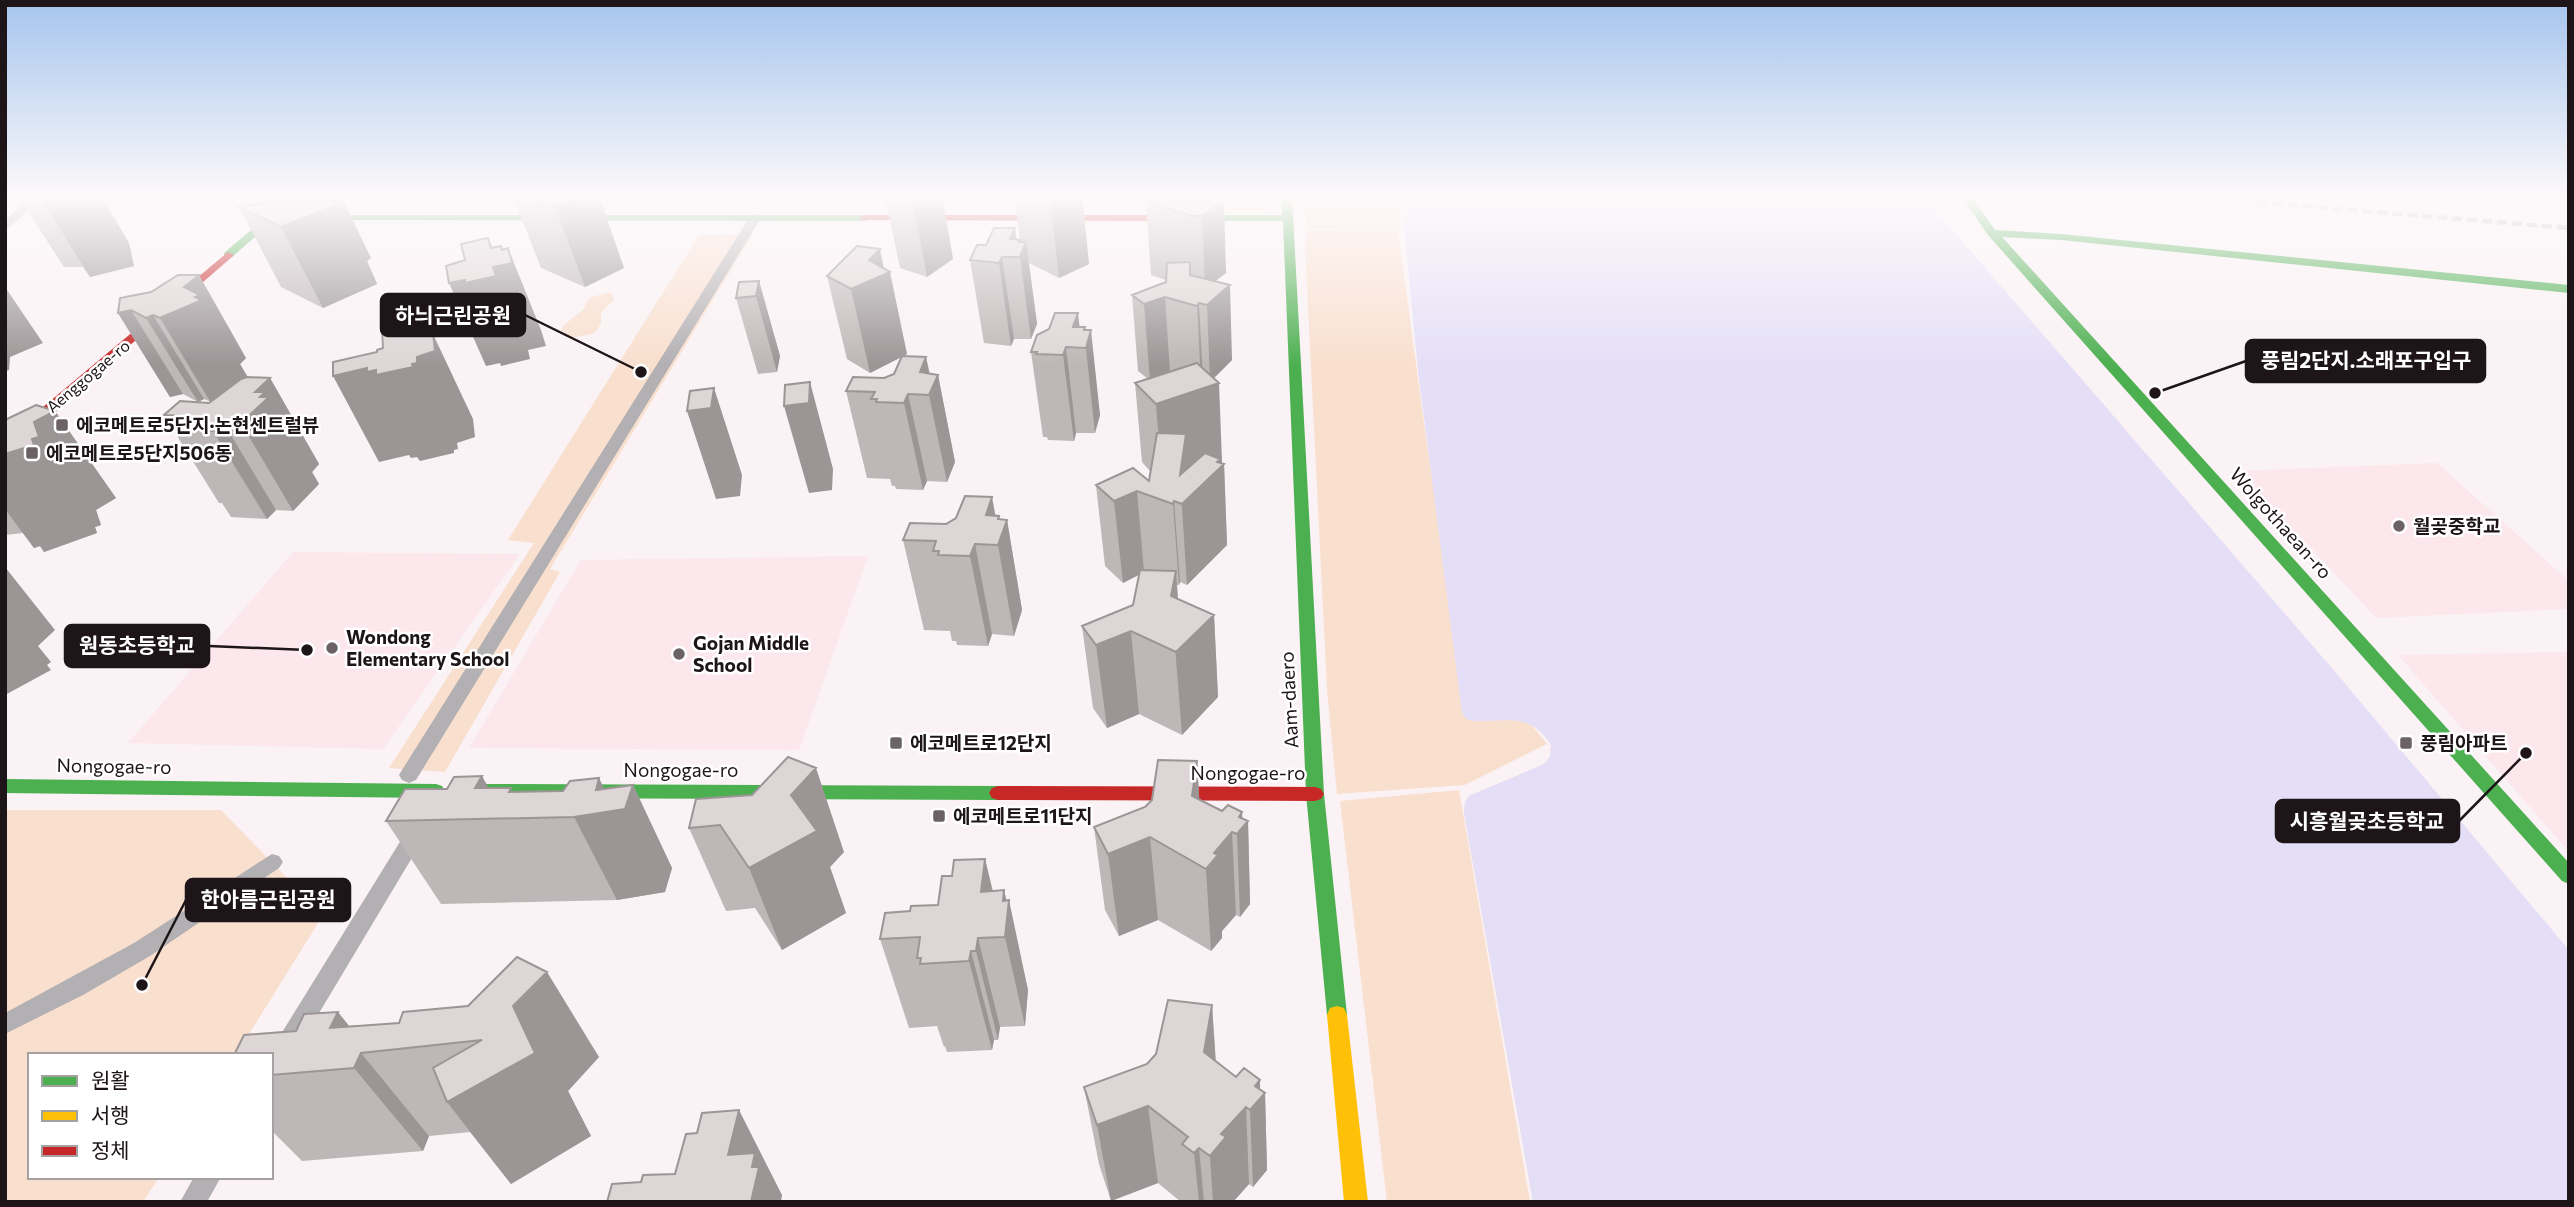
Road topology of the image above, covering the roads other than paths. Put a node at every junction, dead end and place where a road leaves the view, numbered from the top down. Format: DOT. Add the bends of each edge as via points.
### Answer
graph roads {
  1 [pos="233,252"];
  2 [pos="734,252"];
  3 [pos="1288,252"];
  4 [pos="2009,252"];
  5 [pos="2211,252"];
  6 [pos="2569,289"];
  7 [pos="5,446"];
  8 [pos="409,775"];
  9 [pos="5,786"];
  10 [pos="455,791"];
  11 [pos="1315,794"];
  12 [pos="272,862"];
  13 [pos="2569,876"];
  14 [pos="5,1024"];
  15 [pos="273,1069"];
  16 [pos="207,1179"];
  17 [pos="193,1202"];
  18 [pos="1356,1202"];
  1 -- 7 [label="street, Aenggogae-ro"];
  2 -- 8 [label="street"];
  3 -- 11 [label="street, Aam-daero"];
  4 -- 13 [label="street, Wolgothaean-ro"];
  5 -- 6 [label="street"];
  9 -- 10 [label="street, Nongogae-ro"];
  10 -- 11 [label="street, Nongogae-ro"];
  10 -- 15 [label="street"];
  11 -- 18 [label="street, Aam-daero"];
  12 -- 14 [label="street" via="120,964"];
  16 -- 17 [label="street"];
}
